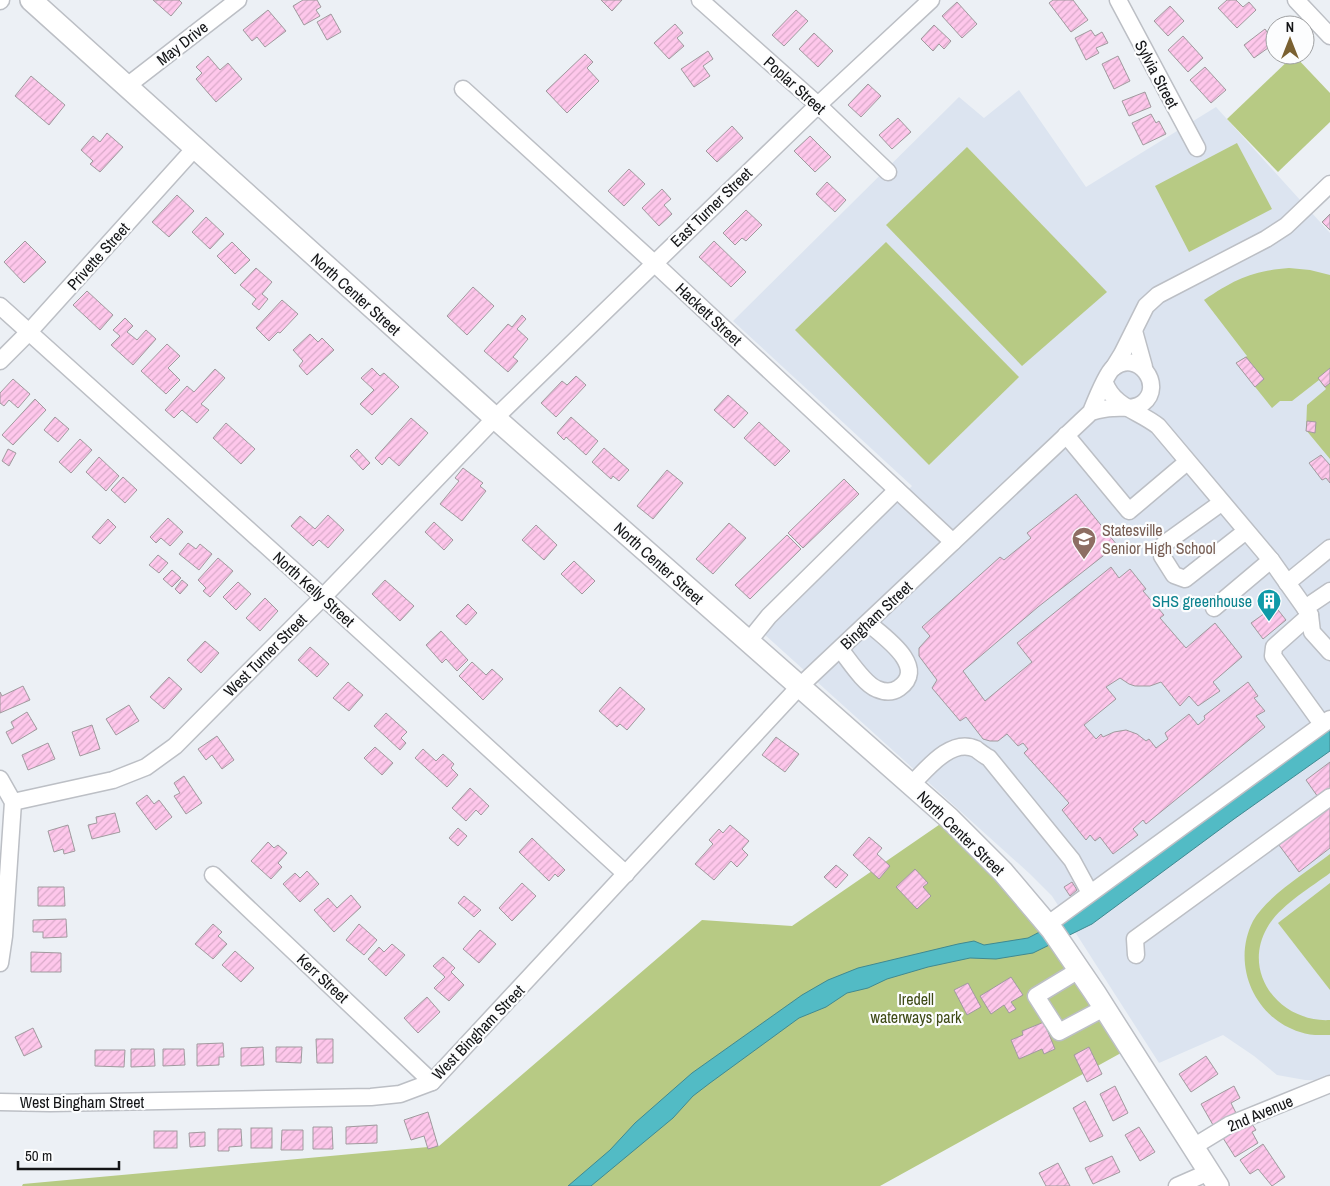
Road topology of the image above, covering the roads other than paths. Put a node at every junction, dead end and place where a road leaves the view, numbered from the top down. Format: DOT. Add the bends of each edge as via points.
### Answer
graph roads {
  1 [pos="31,0"];
  2 [pos="238,0"];
  3 [pos="700,0"];
  4 [pos="931,0"];
  5 [pos="1118,0"];
  6 [pos="1296,0"];
  7 [pos="1330,36"];
  8 [pos="127,86"];
  9 [pos="463,89"];
  10 [pos="818,105"];
  11 [pos="1197,148"];
  12 [pos="194,149"];
  13 [pos="888,172"];
  14 [pos="1330,184"];
  15 [pos="654,262"];
  16 [pos="0,306"];
  17 [pos="1134,331"];
  18 [pos="29,332"];
  19 [pos="0,361"];
  20 [pos="1114,367"];
  21 [pos="1144,367"];
  22 [pos="1105,383"];
  23 [pos="1151,386"];
  24 [pos="1125,408"];
  25 [pos="1091,412"];
  26 [pos="495,418"];
  27 [pos="1158,426"];
  28 [pos="1066,435"];
  29 [pos="1187,462"];
  30 [pos="897,490"];
  31 [pos="1221,503"];
  32 [pos="1246,531"];
  33 [pos="953,542"];
  34 [pos="1330,548"];
  35 [pos="1272,560"];
  36 [pos="1287,583"];
  37 [pos="1330,591"];
  38 [pos="323,597"];
  39 [pos="1214,608"];
  40 [pos="1308,612"];
  41 [pos="868,623"];
  42 [pos="748,642"];
  43 [pos="840,649"];
  44 [pos="1330,652"];
  45 [pos="799,687"];
  46 [pos="1326,722"];
  47 [pos="0,779"];
  48 [pos="911,785"];
  49 [pos="1330,797"];
  50 [pos="13,802"];
  51 [pos="626,874"];
  52 [pos="213,875"];
  53 [pos="4,882"];
  54 [pos="1090,893"];
  55 [pos="1047,925"];
  56 [pos="1136,955"];
  57 [pos="0,963"];
  58 [pos="1079,970"];
  59 [pos="1104,1008"];
  60 [pos="432,1082"];
  61 [pos="1330,1084"];
  62 [pos="0,1102"];
  63 [pos="1193,1146"];
  64 [pos="1213,1179"];
  65 [pos="1177,1186"];
  1 -- 8 [label="main road, North Center Street"];
  2 -- 8 [label="street, May Drive"];
  3 -- 10 [label="street, Poplar Street"];
  4 -- 10 [label="street, East Turner Street"];
  5 -- 11 [label="street, Sylvia Street"];
  6 -- 7 [label="street"];
  8 -- 12 [label="main road, North Center Street"];
  9 -- 15 [label="street, Hackett Street"];
  10 -- 13 [label="street, Poplar Street"];
  10 -- 15 [label="street, East Turner Street"];
  12 -- 18 [label="street, Privette Street"];
  12 -- 26 [label="main road, North Center Street"];
  14 -- 17 [label="street" via="1286,226 1266,239 1158,295 1146,306"];
  15 -- 26 [label="street, East Turner Street"];
  15 -- 30 [label="street, Hackett Street"];
  16 -- 18 [label="street, North Kelly Street"];
  17 -- 20 [label="street"];
  17 -- 21 [label="street"];
  18 -- 19 [label="street, Privette Street"];
  18 -- 38 [label="street, North Kelly Street"];
  20 -- 21 [label="street" via="1133,362"];
  20 -- 22 [label="street"];
  21 -- 23 [label="street"];
  22 -- 24 [label="street" via="1108,392"];
  22 -- 25 [label="street"];
  23 -- 24 [label="street" via="1144,402 1136,408"];
  23 -- 27 [label="street"];
  24 -- 25 [label="street"];
  24 -- 27 [label="street"];
  25 -- 28 [label="street, Bingham Street"];
  26 -- 38 [label="street, West Turner Street"];
  26 -- 42 [label="main road, North Center Street"];
  27 -- 29 [label="street"];
  28 -- 29 [label="street" via="1130,511"];
  28 -- 33 [label="street, Bingham Street"];
  29 -- 31 [label="street"];
  30 -- 33 [label="street, Hackett Street"];
  30 -- 42 [label="street" via="769,616"];
  31 -- 32 [label="street"];
  31 -- 32 [label="street" via="1164,544 1162,556 1174,575 1185,579"];
  32 -- 35 [label="street"];
  33 -- 41 [label="street, Bingham Street"];
  34 -- 36 [label="street"];
  35 -- 36 [label="street"];
  35 -- 39 [label="street"];
  36 -- 40 [label="street"];
  37 -- 40 [label="street"];
  38 -- 50 [label="street, West Turner Street" via="175,746 146,767 113,780"];
  38 -- 51 [label="street, North Kelly Street"];
  40 -- 44 [label="street" via="1312,632"];
  40 -- 46 [label="street" via="1274,647 1273,656"];
  41 -- 43 [label="street, Bingham Street"];
  41 -- 43 [label="street" via="903,654 908,674 899,688 889,692 875,689"];
  42 -- 45 [label="main road, North Center Street"];
  43 -- 45 [label="street, Bingham Street"];
  45 -- 48 [label="main road, North Center Street"];
  45 -- 51 [label="street, West Bingham Street"];
  46 -- 54 [label="street"];
  47 -- 50 [label="street"];
  48 -- 54 [label="street" via="943,754 957,747 974,748 989,758 1072,860"];
  48 -- 55 [label="main road, North Center Street" via="1003,872"];
  49 -- 56 [label="street" via="1135,939"];
  50 -- 53 [label="street"];
  51 -- 60 [label="street, West Bingham Street"];
  52 -- 60 [label="street, Kerr Street"];
  53 -- 57 [label="street" via="4,936"];
  54 -- 55 [label="street"];
  55 -- 58 [label="main road, North Center Street"];
  58 -- 59 [label="main road, North Center Street"];
  58 -- 59 [label="street" via="1036,996 1059,1032"];
  59 -- 63 [label="main road, North Center Street"];
  60 -- 62 [label="street, West Bingham Street" via="400,1094 371,1096"];
  61 -- 63 [label="street, 2nd Avenue" via="1229,1125"];
  63 -- 64 [label="main road, North Center Street"];
  64 -- 65 [label="street"];
}
